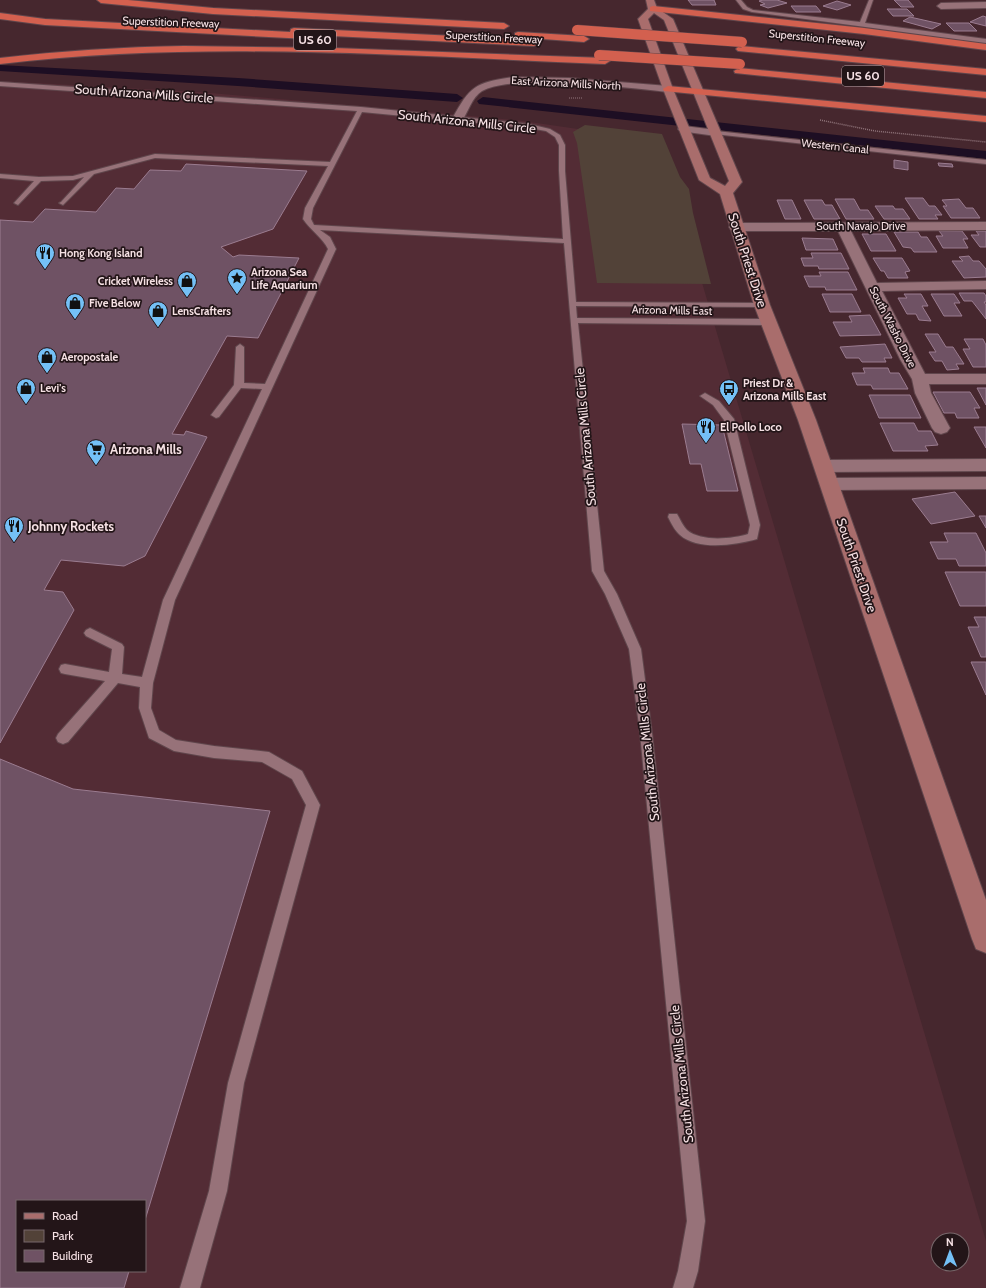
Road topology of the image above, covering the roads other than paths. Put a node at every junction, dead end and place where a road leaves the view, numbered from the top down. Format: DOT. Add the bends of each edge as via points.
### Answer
graph roads {
  1 [pos="101,0"];
  2 [pos="738,0"];
  3 [pos="870,0"];
  4 [pos="229,2"];
  5 [pos="652,4"];
  6 [pos="986,5"];
  7 [pos="940,6"];
  8 [pos="0,9"];
  9 [pos="18,9"];
  10 [pos="0,16"];
  11 [pos="197,19"];
  12 [pos="50,20"];
  13 [pos="862,24"];
  14 [pos="478,25"];
  15 [pos="16,28"];
  16 [pos="986,41"];
  17 [pos="986,47"];
  18 [pos="740,57"];
  19 [pos="602,58"];
  20 [pos="0,61"];
  21 [pos="986,71"];
  22 [pos="986,81"];
  23 [pos="0,84"];
  24 [pos="668,89"];
  25 [pos="986,90"];
  26 [pos="698,92"];
  27 [pos="986,95"];
  28 [pos="361,110"];
  29 [pos="458,119"];
  30 [pos="986,119"];
  31 [pos="682,125"];
  32 [pos="714,128"];
  33 [pos="986,162"];
  34 [pos="332,164"];
  35 [pos="92,173"];
  36 [pos="0,176"];
  37 [pos="39,179"];
  38 [pos="726,192"];
  39 [pos="18,203"];
  40 [pos="63,203"];
  41 [pos="842,226"];
  42 [pos="986,226"];
  43 [pos="312,227"];
  44 [pos="736,227"];
  45 [pos="568,241"];
  46 [pos="986,285"];
  47 [pos="873,287"];
  48 [pos="572,304"];
  49 [pos="762,305"];
  50 [pos="574,320"];
  51 [pos="769,322"];
  52 [pos="240,347"];
  53 [pos="920,379"];
  54 [pos="986,380"];
  55 [pos="239,385"];
  56 [pos="268,387"];
  57 [pos="705,396"];
  58 [pos="216,415"];
  59 [pos="941,428"];
  60 [pos="940,465"];
  61 [pos="986,465"];
  62 [pos="826,475"];
  63 [pos="986,483"];
  64 [pos="950,484"];
  65 [pos="673,517"];
  66 [pos="90,633"];
  67 [pos="64,669"];
  68 [pos="115,678"];
  69 [pos="147,683"];
  70 [pos="63,738"];
  71 [pos="986,939"];
  72 [pos="190,1288"];
  73 [pos="683,1288"];
  1 -- 14 [label="highway, US 60" via="228,12"];
  2 -- 13 [label="lane" via="742,6 752,11"];
  3 -- 13 [label="lane"];
  4 -- 14 [label="highway"];
  5 -- 17 [label="highway"];
  5 -- 24 [label="main road" via="643,19"];
  5 -- 26 [label="main road" via="668,19"];
  6 -- 7 [label="street"];
  8 -- 9 [label="highway"];
  8 -- 12 [label="highway"];
  10 -- 12 [label="highway"];
  11 -- 18 [label="highway" via="584,39"];
  12 -- 18 [label="highway" via="592,46"];
  12 -- 19 [label="highway" via="432,42"];
  13 -- 16 [label="lane"];
  14 -- 18 [label="highway, Superstition Freeway / US 60, bridge" via="577,30"];
  15 -- 19 [label="highway, Superstition Freeway / US 60" via="389,43"];
  18 -- 19 [label="highway"];
  18 -- 21 [label="highway"];
  18 -- 22 [label="highway"];
  18 -- 25 [label="highway, Superstition Freeway / US 60"];
  18 -- 27 [label="highway"];
  19 -- 20 [label="highway" via="263,50 91,52"];
  23 -- 28 [label="lane, South Arizona Mills Circle"];
  24 -- 26 [label="highway"];
  24 -- 29 [label="street, East Arizona Mills North" via="518,79 488,84 477,89"];
  24 -- 31 [label="main road"];
  26 -- 30 [label="highway"];
  26 -- 32 [label="main road"];
  28 -- 29 [label="lane, South Arizona Mills Circle"];
  28 -- 34 [label="lane"];
  29 -- 45 [label="lane, South Arizona Mills Circle" via="529,126 548,130 558,136 562,145"];
  31 -- 32 [label="street, Western Canal"];
  31 -- 38 [label="main road" via="705,180"];
  32 -- 33 [label="lane, Western Canal"];
  32 -- 38 [label="main road" via="736,182"];
  34 -- 35 [label="lane" via="155,156"];
  34 -- 43 [label="lane" via="309,208 307,218"];
  35 -- 37 [label="lane" via="73,178"];
  35 -- 40 [label="lane"];
  36 -- 37 [label="lane"];
  37 -- 39 [label="lane"];
  38 -- 44 [label="main road, South Priest Drive"];
  41 -- 42 [label="street, South Navajo Drive"];
  41 -- 44 [label="street, South Navajo Drive"];
  41 -- 47 [label="street, South Washo Drive"];
  43 -- 45 [label="lane"];
  43 -- 56 [label="lane" via="327,239 332,249"];
  44 -- 49 [label="main road, South Priest Drive"];
  45 -- 48 [label="lane, South Arizona Mills Circle"];
  46 -- 47 [label="street"];
  47 -- 53 [label="street, South Washo Drive" via="908,360"];
  48 -- 49 [label="lane, Arizona Mills East"];
  48 -- 50 [label="lane, South Arizona Mills Circle"];
  49 -- 51 [label="main road, South Priest Drive"];
  50 -- 51 [label="lane, Arizona Mills East"];
  50 -- 73 [label="lane, South Arizona Mills Circle" via="598,571 635,649 647,741 696,1221"];
  51 -- 62 [label="main road, South Priest Drive"];
  52 -- 55 [label="lane"];
  53 -- 54 [label="street"];
  53 -- 59 [label="street, South Washo Drive" via="923,393"];
  55 -- 56 [label="lane"];
  55 -- 58 [label="lane"];
  56 -- 69 [label="lane" via="169,600"];
  57 -- 65 [label="lane" via="716,403 728,419 755,525 753,536 744,540 699,540 684,532"];
  60 -- 61 [label="street"];
  60 -- 62 [label="street"];
  60 -- 64 [label="street"];
  62 -- 64 [label="street"];
  62 -- 71 [label="main road, South Priest Drive"];
  63 -- 64 [label="street"];
  66 -- 68 [label="lane" via="118,647"];
  67 -- 68 [label="lane"];
  68 -- 69 [label="lane"];
  68 -- 70 [label="lane"];
  69 -- 72 [label="lane" via="145,708 154,734 174,745 214,752 264,756 297,775 313,805 236,1083 218,1191"];
}
